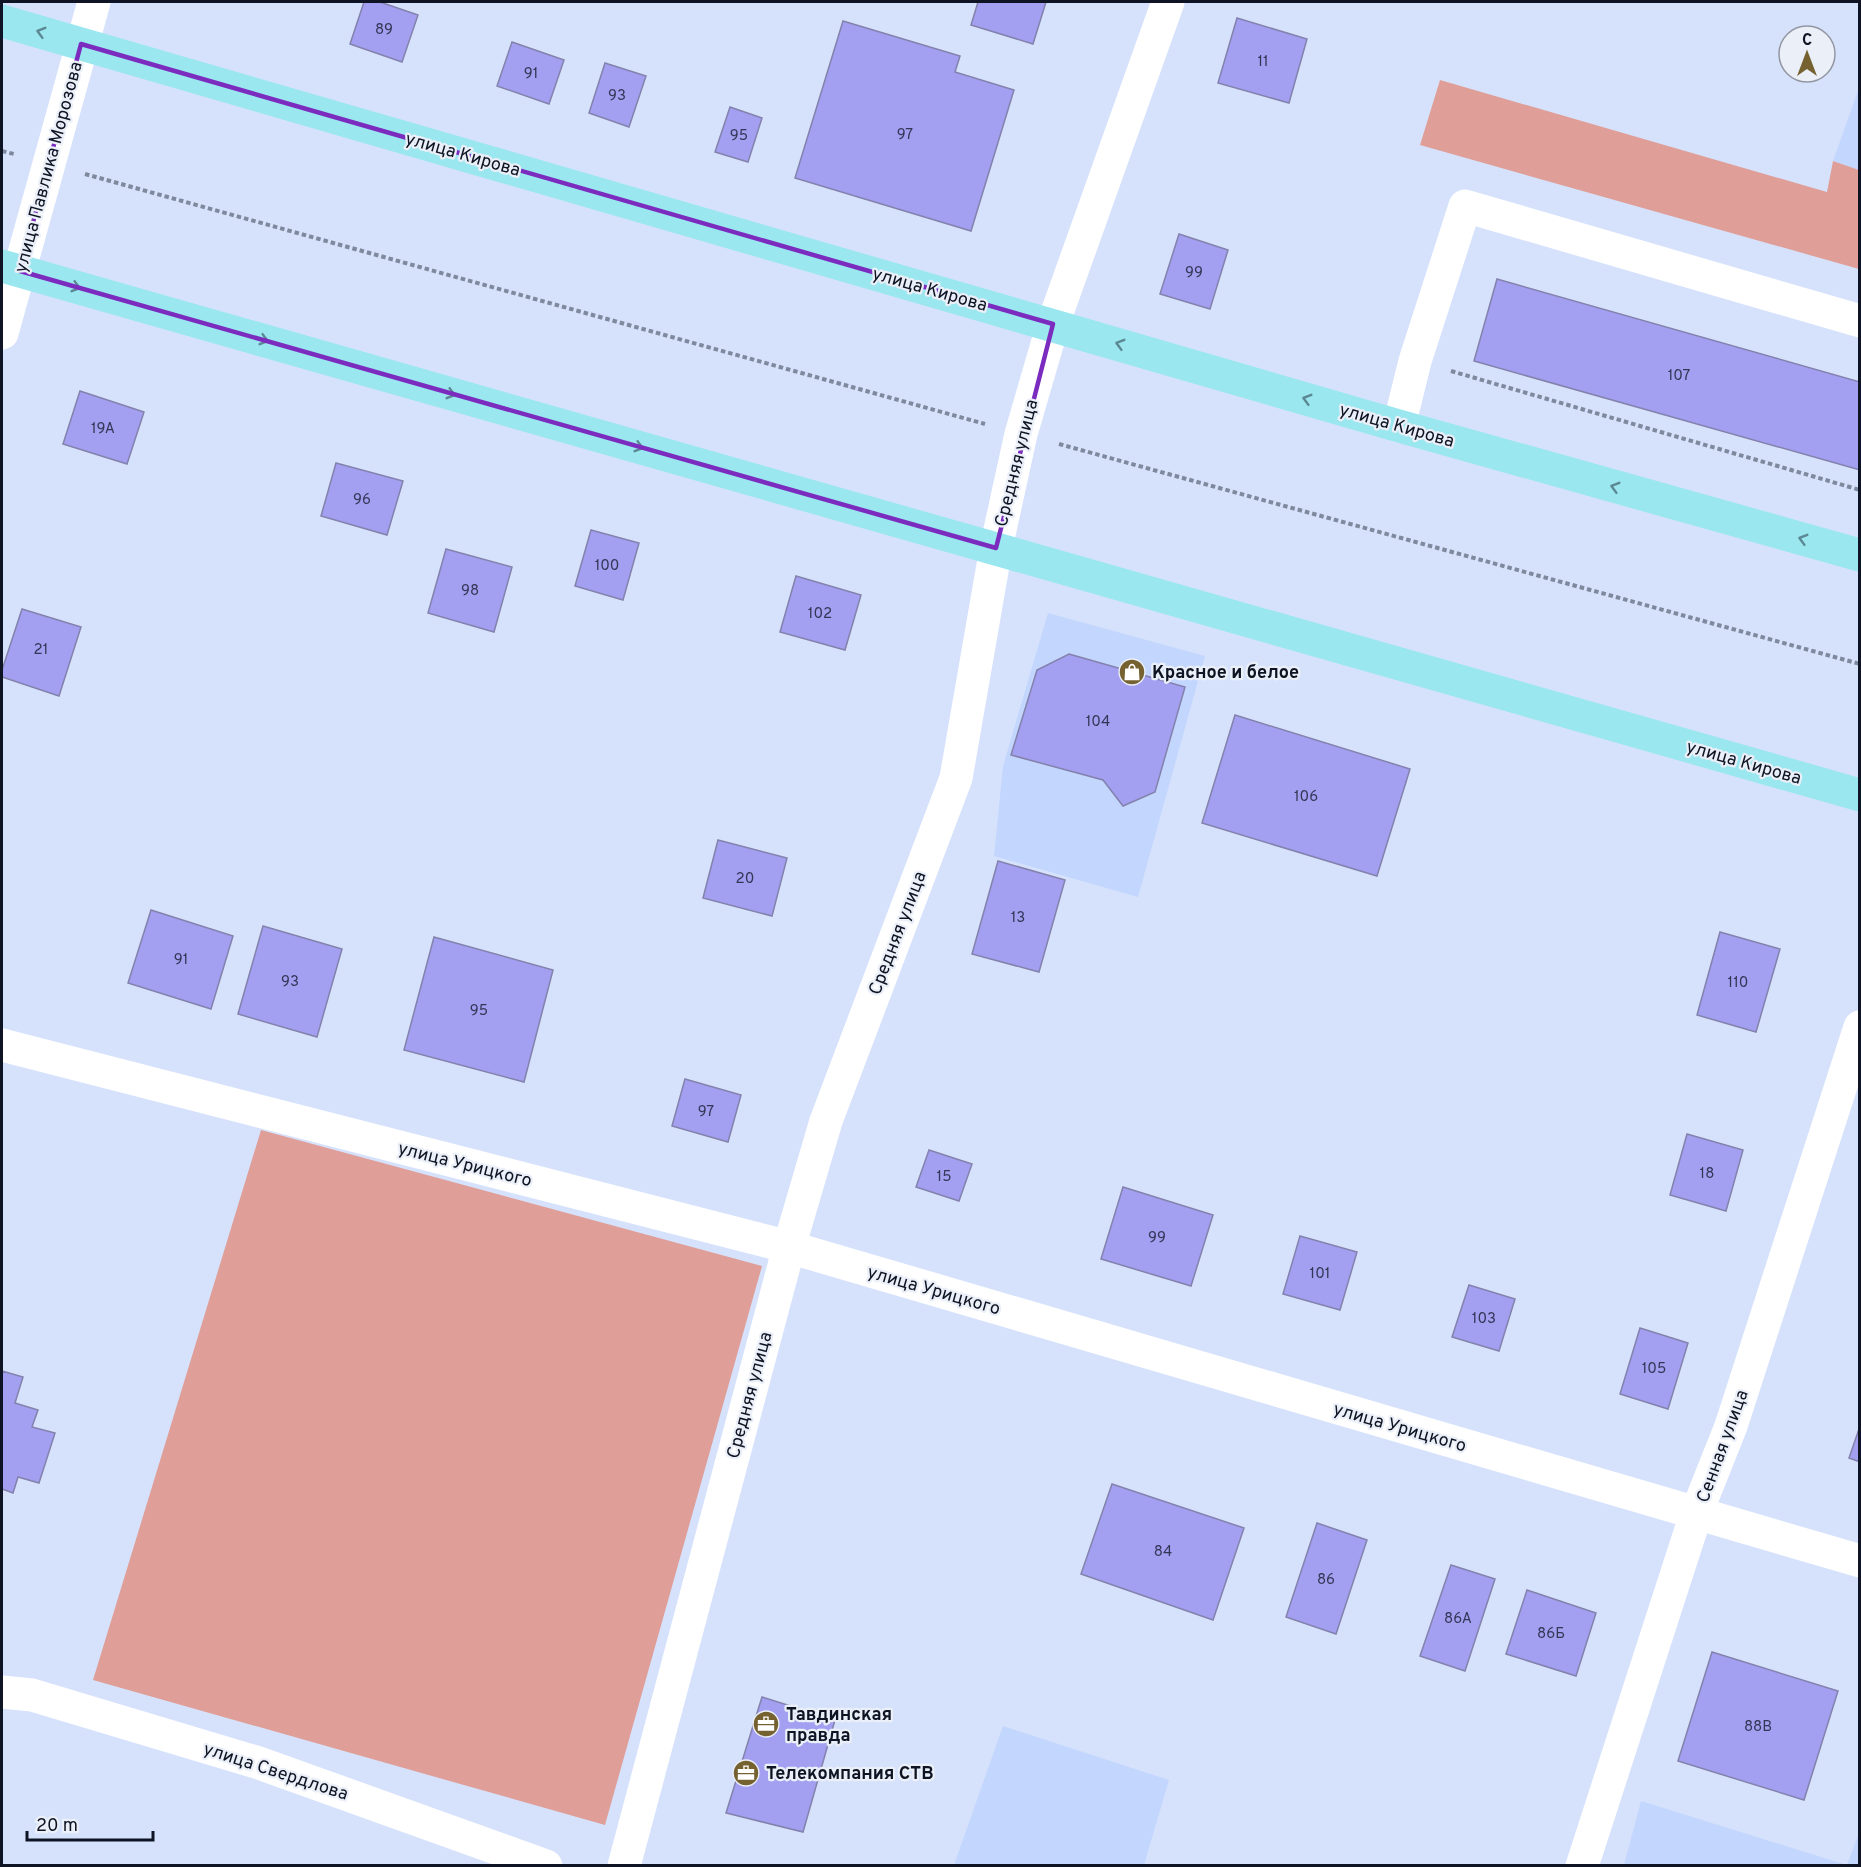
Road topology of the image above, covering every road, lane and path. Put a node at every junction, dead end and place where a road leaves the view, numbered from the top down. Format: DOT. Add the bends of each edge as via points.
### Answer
graph roads {
  1 [pos="94,2"];
  2 [pos="1168,2"];
  3 [pos="2,21"];
  4 [pos="81,44"];
  5 [pos="2,151"];
  6 [pos="47,164"];
  7 [pos="11,269"];
  8 [pos="1860,321"];
  9 [pos="1053,324"];
  10 [pos="2,333"];
  11 [pos="1415,361"];
  12 [pos="1399,426"];
  13 [pos="1021,434"];
  14 [pos="1860,490"];
  15 [pos="996,548"];
  16 [pos="1860,555"];
  17 [pos="1860,664"];
  18 [pos="1860,795"];
  19 [pos="1860,1027"];
  20 [pos="2,1045"];
  21 [pos="789,1247"];
  22 [pos="1696,1514"];
  23 [pos="1860,1561"];
  24 [pos="2,1692"];
  25 [pos="546,1866"];
  26 [pos="624,1866"];
  27 [pos="1582,1866"];
  1 -- 4 [label="street, улица Павлика Морозова"];
  2 -- 9 [label="street, Средняя улица"];
  4 -- 3 [label="main road, улица Кирова, one-way"];
  4 -- 6 [label="street, улица Павлика Морозова"];
  4 -- 9 [label="main road, улица Кирова"];
  5 -- 6 [label="path"];
  6 -- 7 [label="street, улица Павлика Морозова"];
  6 -- 13 [label="path"];
  7 -- 10 [label="street, улица Павлика Морозова"];
  7 -- 15 [label="main road, улица Кирова, one-way"];
  8 -- 11 [label="street" via="1465,206"];
  12 -- 9 [label="main road, улица Кирова, one-way"];
  9 -- 13 [label="street, Средняя улица"];
  11 -- 12 [label="street"];
  11 -- 14 [label="path"];
  16 -- 12 [label="main road, улица Кирова, one-way"];
  13 -- 15 [label="street, Средняя улица"];
  13 -- 17 [label="path"];
  15 -- 18 [label="main road, улица Кирова"];
  15 -- 21 [label="street, Средняя улица" via="956,778 826,1121"];
  19 -- 22 [label="street, Сенная улица" via="1731,1426"];
  20 -- 21 [label="street, улица Урицкого"];
  21 -- 22 [label="street, улица Урицкого"];
  21 -- 26 [label="street, Средняя улица"];
  22 -- 23 [label="street, улица Урицкого"];
  22 -- 27 [label="street, Сенная улица"];
  24 -- 25 [label="street, улица Свердлова" via="32,1695 260,1763"];
}
